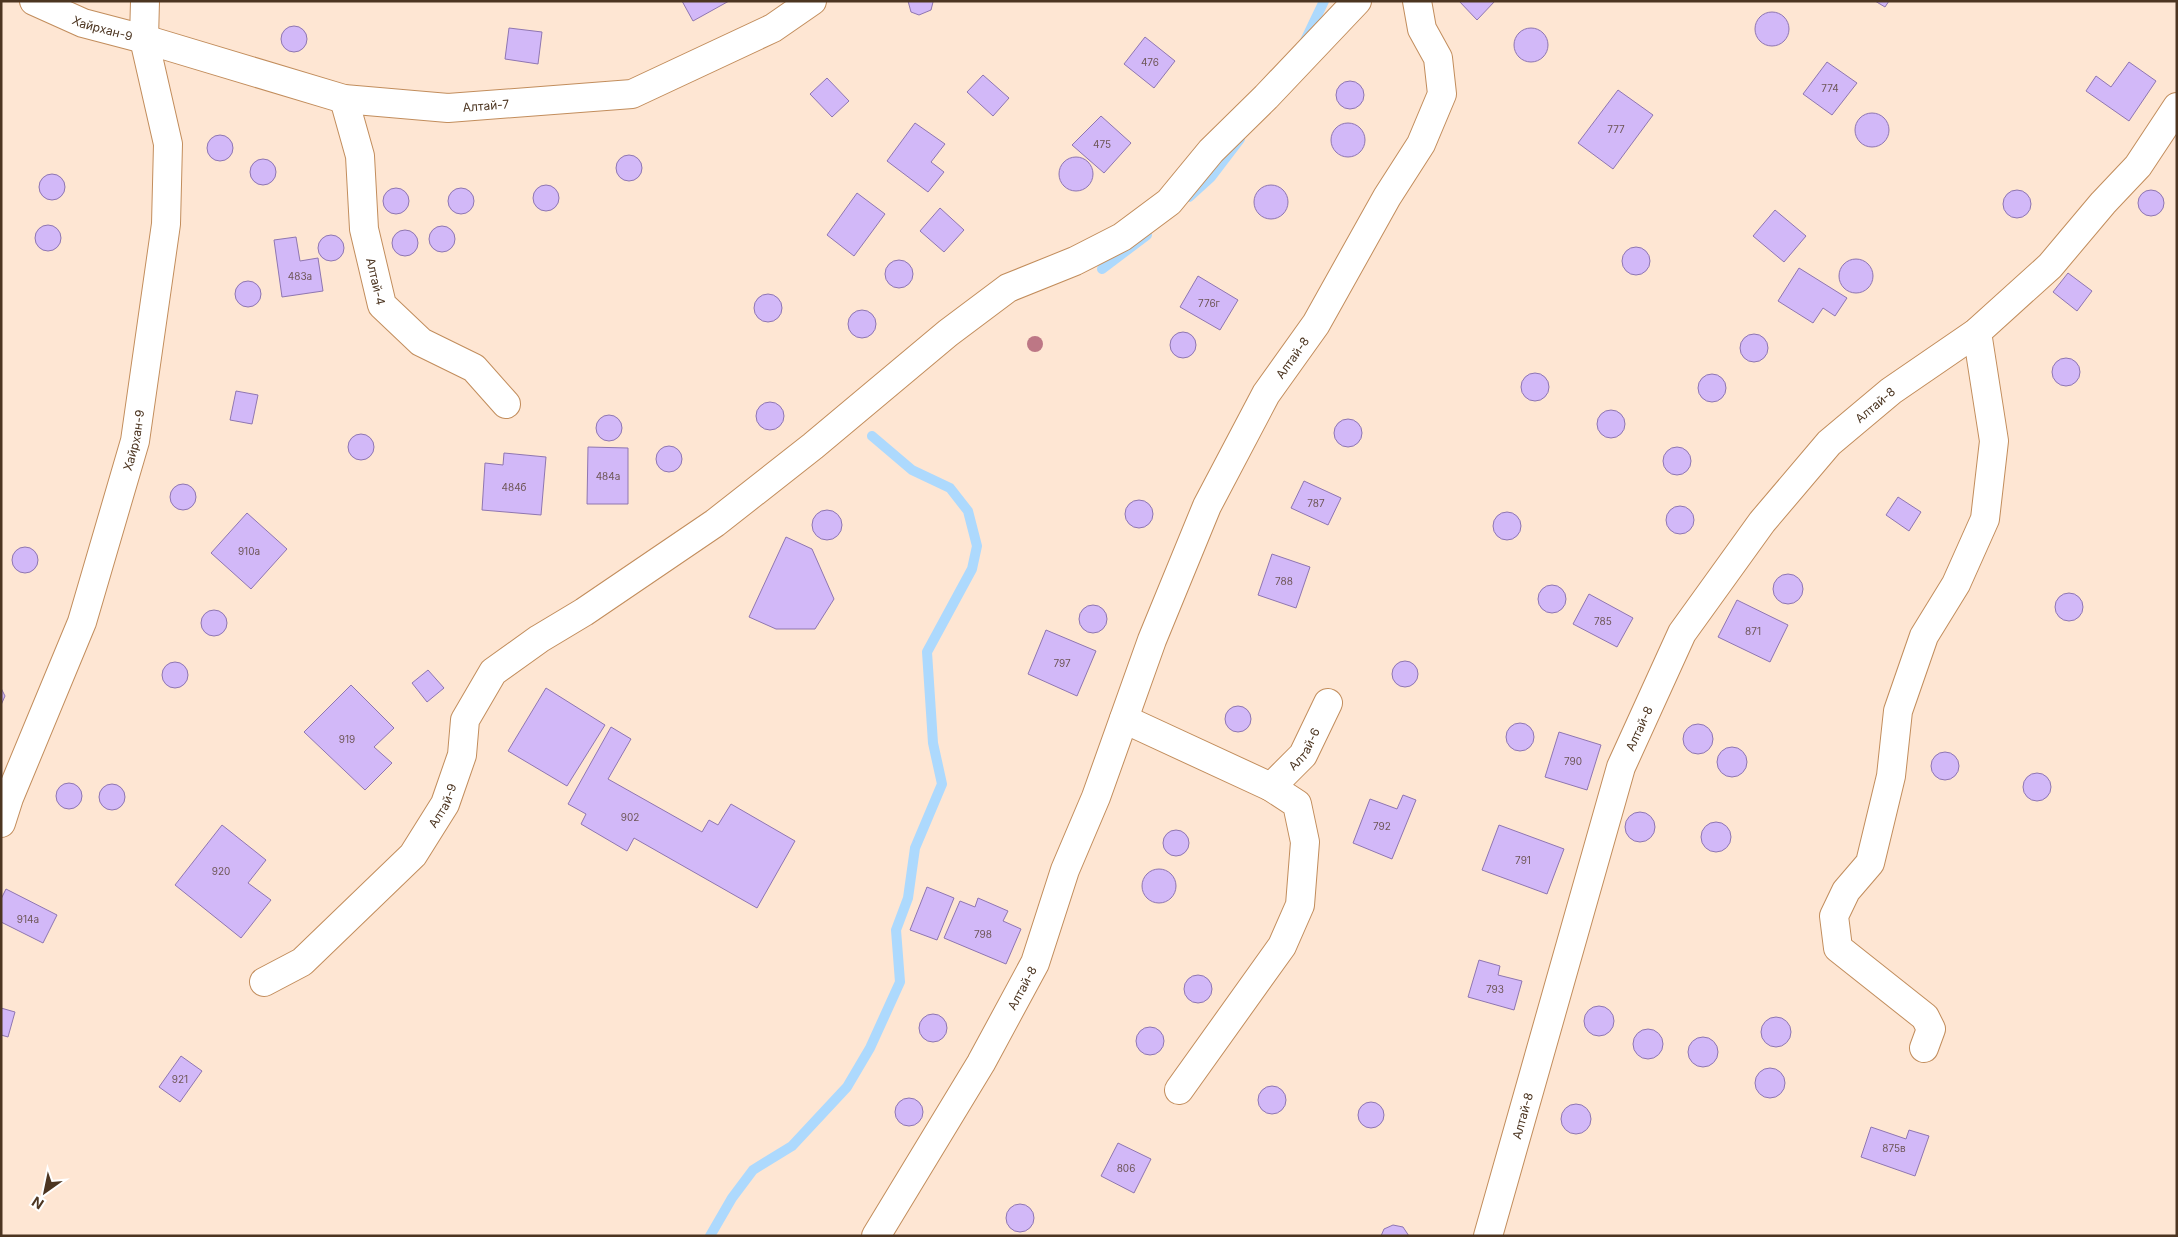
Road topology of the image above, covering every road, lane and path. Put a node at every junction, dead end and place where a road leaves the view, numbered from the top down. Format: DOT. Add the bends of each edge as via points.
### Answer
graph roads {
  1 [pos="34,1"];
  2 [pos="145,1"];
  3 [pos="812,1"];
  4 [pos="1356,1"];
  5 [pos="1417,1"];
  6 [pos="144,39"];
  7 [pos="344,99"];
  8 [pos="2177,107"];
  9 [pos="1977,332"];
  10 [pos="506,404"];
  11 [pos="1328,703"];
  12 [pos="1124,719"];
  13 [pos="1271,787"];
  14 [pos="1,823"];
  15 [pos="264,982"];
  16 [pos="1924,1048"];
  17 [pos="1179,1090"];
  18 [pos="876,1236"];
  19 [pos="1488,1236"];
  1 -- 6 [label="street, Хайрхан-9" via="83,23"];
  2 -- 6 [label="street, Хайрхан-9"];
  3 -- 7 [label="street, Алтай-7" via="773,28 632,94 448,108"];
  4 -- 15 [label="street, Алтай-9" via="1211,151 1169,202 1122,237 1075,261 1008,288 948,332 813,446 715,523 493,672 465,720 462,755 445,804 413,855 302,962"];
  5 -- 12 [label="street, Алтай-8" via="1422,29 1438,58 1442,94 1421,144 1387,197 1316,324 1266,394 1207,506 1152,640"];
  6 -- 7 [label="street, Алтай-7"];
  6 -- 14 [label="street, Хайрхан-9" via="168,144 166,224 135,441 82,622"];
  7 -- 10 [label="street, Алтай-4" via="360,156 364,229 382,305 421,342 474,368"];
  8 -- 9 [label="street, Алтай-8" via="2138,166 2050,266"];
  9 -- 16 [label="street" via="1994,441 1985,519 1956,584 1924,636 1898,711 1891,776 1870,863 1846,891 1834,916 1838,948 1925,1017 1931,1028"];
  9 -- 19 [label="street, Алтай-8" via="1891,391 1829,443 1762,522 1682,633 1621,767"];
  11 -- 13 [label="street, Алтай-6" via="1303,755"];
  12 -- 13 [label="street"];
  12 -- 18 [label="street, Алтай-8" via="1065,870 1035,963 981,1063"];
  13 -- 17 [label="street" via="1296,804 1305,842 1300,905 1282,946"];
}
